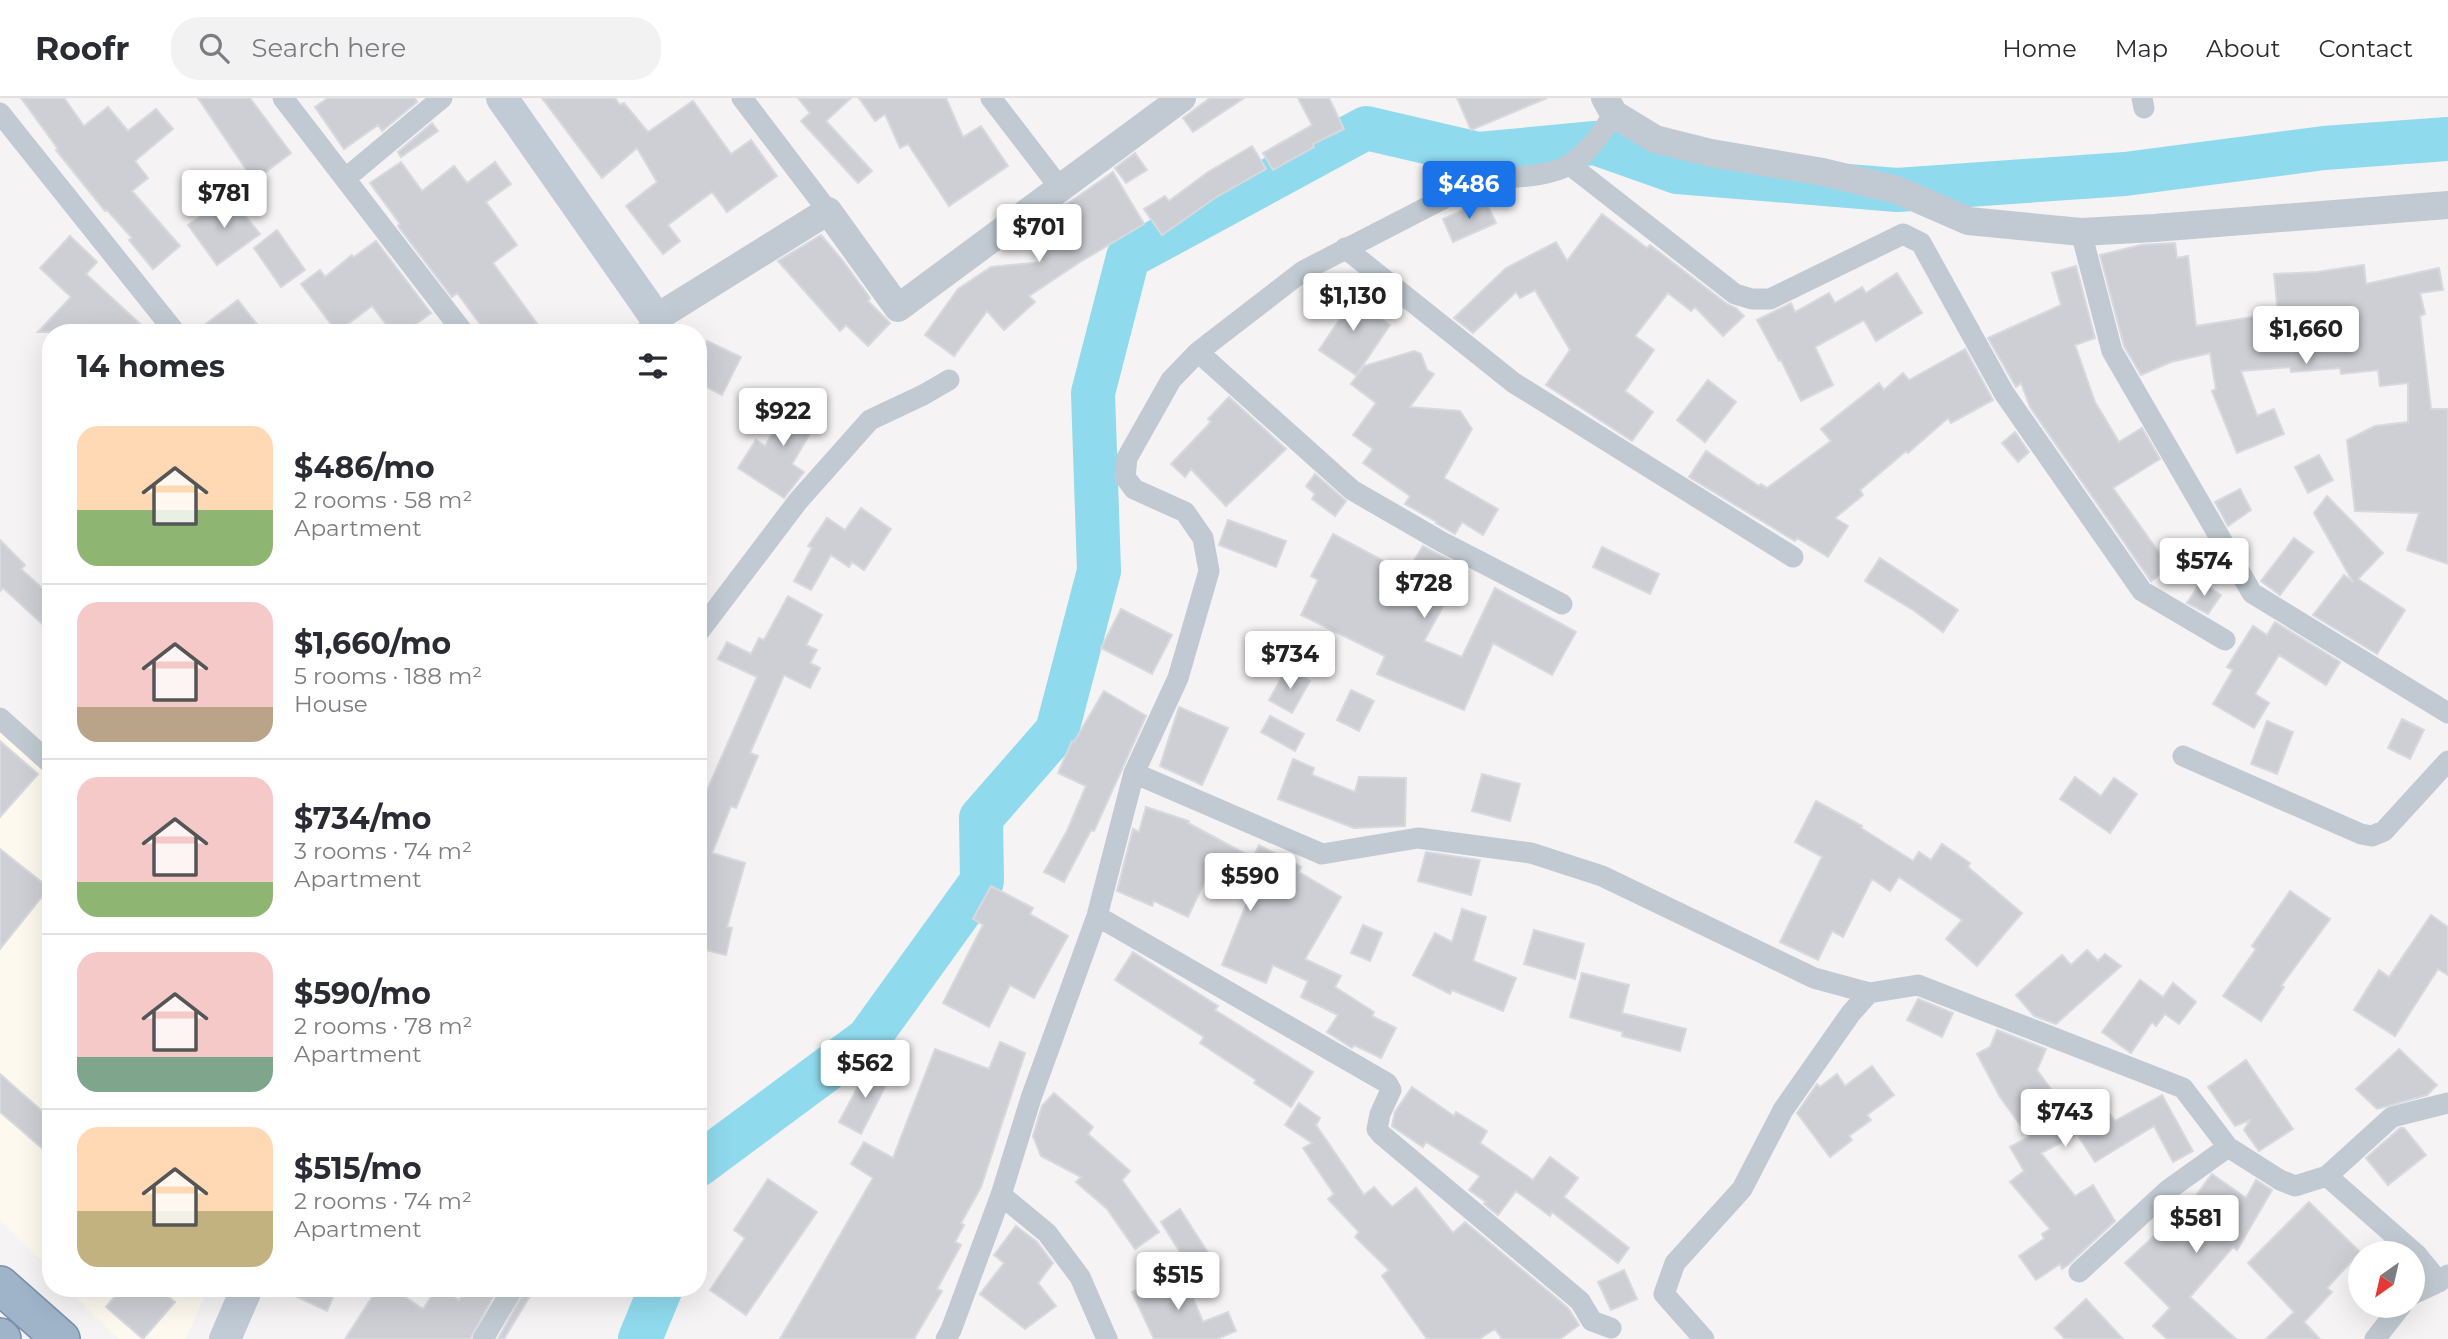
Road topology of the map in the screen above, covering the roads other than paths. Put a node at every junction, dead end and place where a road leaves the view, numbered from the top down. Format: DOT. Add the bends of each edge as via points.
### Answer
graph roads {
  1 [pos="283,98"];
  2 [pos="442,98"];
  3 [pos="502,98"];
  4 [pos="742,98"];
  5 [pos="991,98"];
  6 [pos="1182,98"];
  7 [pos="1610,106"];
  8 [pos="0,113"];
  9 [pos="1570,165"];
  10 [pos="346,177"];
  11 [pos="1060,188"];
  12 [pos="2448,205"];
  13 [pos="828,211"];
  14 [pos="2081,232"];
  15 [pos="1345,248"];
  16 [pos="169,324"];
  17 [pos="457,324"];
  18 [pos="654,324"];
  19 [pos="657,324"];
  20 [pos="1198,352"];
  21 [pos="948,380"];
  22 [pos="1793,557"];
  23 [pos="1562,604"];
  24 [pos="707,621"];
  25 [pos="2225,640"];
  26 [pos="2448,713"];
  27 [pos="0,718"];
  28 [pos="42,756"];
  29 [pos="2183,756"];
  30 [pos="2448,761"];
  31 [pos="1134,773"];
  32 [pos="1097,916"];
  33 [pos="1869,993"];
  34 [pos="2448,1103"];
  35 [pos="2228,1147"];
  36 [pos="2327,1176"];
  37 [pos="1001,1195"];
  38 [pos="2079,1272"];
  39 [pos="2443,1279"];
  40 [pos="0,1285"];
  41 [pos="2426,1288"];
  42 [pos="243,1297"];
  43 [pos="508,1297"];
  44 [pos="2392,1318"];
  45 [pos="1611,1328"];
  46 [pos="61,1339"];
  47 [pos="225,1339"];
  48 [pos="483,1339"];
  49 [pos="946,1339"];
  50 [pos="1107,1339"];
  51 [pos="1704,1339"];
  52 [pos="2375,1339"];
  1 -- 10 [label="street"];
  2 -- 10 [label="street"];
  3 -- 18 [label="main road"];
  4 -- 13 [label="street"];
  5 -- 11 [label="street"];
  6 -- 11 [label="street"];
  7 -- 9 [label="street" via="1595,143"];
  7 -- 14 [label="street" via="1655,139 1897,190 1968,221"];
  8 -- 16 [label="street"];
  9 -- 15 [label="street" via="1461,188"];
  9 -- 25 [label="street" via="1735,294 1752,299 1770,299 1903,234 1921,243 2004,393 2142,591"];
  10 -- 17 [label="street"];
  11 -- 13 [label="street" via="898,309"];
  12 -- 14 [label="street"];
  13 -- 19 [label="street"];
  14 -- 26 [label="street" via="2112,351 2252,593"];
  15 -- 20 [label="street" via="1303,271"];
  15 -- 22 [label="street" via="1514,383"];
  20 -- 23 [label="street" via="1352,490"];
  20 -- 31 [label="street" via="1171,380 1127,457 1125,477 1134,489 1185,512 1203,538 1209,571 1178,678"];
  21 -- 24 [label="street" via="870,420 798,501"];
  27 -- 28 [label="street"];
  29 -- 30 [label="street" via="2372,836 2384,831"];
  31 -- 32 [label="street"];
  31 -- 33 [label="street" via="1322,854 1418,838 1531,853 1602,876 1814,978"];
  32 -- 37 [label="street"];
  32 -- 45 [label="street" via="1387,1083 1391,1090 1377,1129 1382,1135 1580,1301 1592,1321"];
  33 -- 35 [label="street" via="1918,985 2183,1088"];
  33 -- 51 [label="street" via="1783,1110 1742,1189 1675,1263 1664,1294"];
  34 -- 36 [label="street" via="2392,1117"];
  35 -- 36 [label="street" via="2295,1186"];
  35 -- 38 [label="street" via="2168,1190"];
  36 -- 39 [label="street"];
  37 -- 49 [label="street"];
  37 -- 50 [label="street" via="1047,1233 1080,1277"];
  39 -- 41 [label="street"];
  40 -- 46 [label="highway"];
  42 -- 47 [label="main road"];
  43 -- 48 [label="street"];
  44 -- 52 [label="street"];
}
